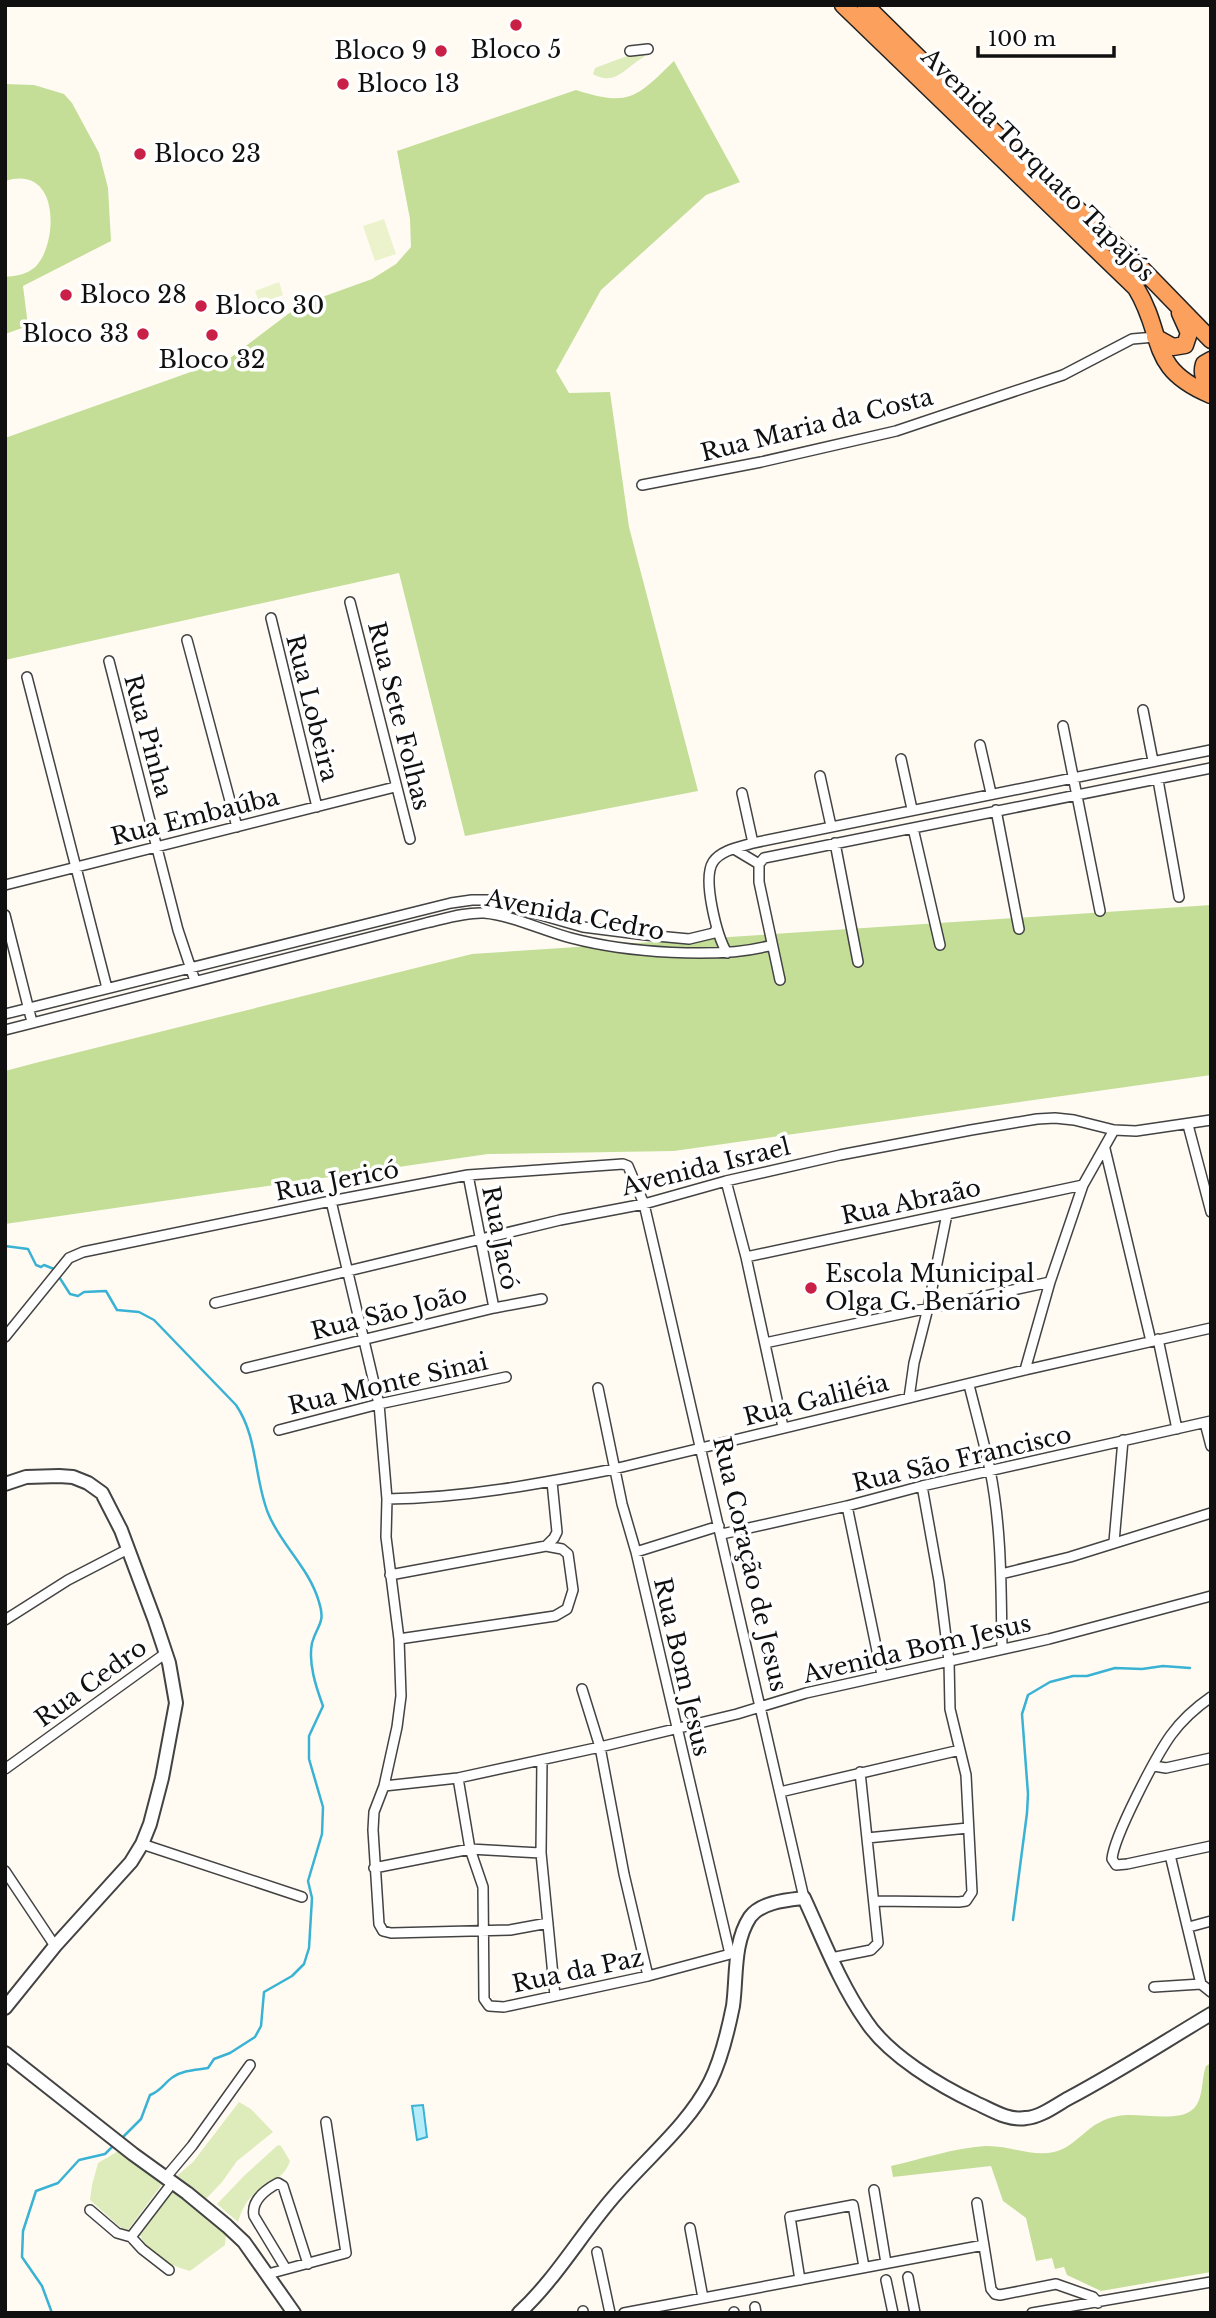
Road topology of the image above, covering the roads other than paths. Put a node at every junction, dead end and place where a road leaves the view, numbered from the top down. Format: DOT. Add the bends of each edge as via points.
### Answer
graph roads {
  1 [pos="844,5"];
  2 [pos="865,5"];
  3 [pos="648,49"];
  4 [pos="630,51"];
  5 [pos="1171,298"];
  6 [pos="1155,337"];
  7 [pos="1211,340"];
  8 [pos="1211,360"];
  9 [pos="1211,386"];
  10 [pos="1211,395"];
  11 [pos="642,485"];
  12 [pos="350,602"];
  13 [pos="271,618"];
  14 [pos="187,640"];
  15 [pos="109,661"];
  16 [pos="27,677"];
  17 [pos="1143,710"];
  18 [pos="1063,726"];
  19 [pos="981,745"];
  20 [pos="1211,750"];
  21 [pos="901,759"];
  22 [pos="1153,761"];
  23 [pos="1211,768"];
  24 [pos="820,776"];
  25 [pos="1073,776"];
  26 [pos="1158,780"];
  27 [pos="395,787"];
  28 [pos="742,793"];
  29 [pos="992,793"];
  30 [pos="1076,794"];
  31 [pos="317,807"];
  32 [pos="912,809"];
  33 [pos="996,810"];
  34 [pos="831,826"];
  35 [pos="237,827"];
  36 [pos="913,828"];
  37 [pos="410,839"];
  38 [pos="752,843"];
  39 [pos="835,843"];
  40 [pos="158,847"];
  41 [pos="734,849"];
  42 [pos="758,864"];
  43 [pos="77,866"];
  44 [pos="5,885"];
  45 [pos="1180,897"];
  46 [pos="1100,911"];
  47 [pos="5,915"];
  48 [pos="379,921"];
  49 [pos="562,922"];
  50 [pos="716,929"];
  51 [pos="1019,929"];
  52 [pos="382,934"];
  53 [pos="557,934"];
  54 [pos="772,945"];
  55 [pos="940,945"];
  56 [pos="727,953"];
  57 [pos="858,962"];
  58 [pos="191,967"];
  59 [pos="780,980"];
  60 [pos="195,981"];
  61 [pos="107,988"];
  62 [pos="28,1008"];
  63 [pos="5,1014"];
  64 [pos="32,1022"];
  65 [pos="5,1030"];
  66 [pos="1211,1120"];
  67 [pos="1188,1125"];
  68 [pos="1114,1130"];
  69 [pos="1105,1149"];
  70 [pos="468,1175"];
  71 [pos="634,1177"];
  72 [pos="726,1181"];
  73 [pos="1083,1185"];
  74 [pos="331,1201"];
  75 [pos="644,1204"];
  76 [pos="1211,1212"];
  77 [pos="947,1214"];
  78 [pos="481,1240"];
  79 [pos="746,1257"];
  80 [pos="347,1272"];
  81 [pos="1050,1282"];
  82 [pos="542,1299"];
  83 [pos="215,1303"];
  84 [pos="494,1308"];
  85 [pos="928,1308"];
  86 [pos="1211,1328"];
  87 [pos="5,1337"];
  88 [pos="362,1339"];
  89 [pos="1154,1340"];
  90 [pos="765,1343"];
  91 [pos="246,1368"];
  92 [pos="1025,1370"];
  93 [pos="506,1377"];
  94 [pos="969,1385"];
  95 [pos="598,1388"];
  96 [pos="909,1398"];
  97 [pos="379,1404"];
  98 [pos="1208,1422"];
  99 [pos="783,1427"];
  100 [pos="1177,1429"];
  101 [pos="279,1430"];
  102 [pos="1123,1440"];
  103 [pos="1211,1446"];
  104 [pos="701,1448"];
  105 [pos="614,1469"];
  106 [pos="990,1472"];
  107 [pos="552,1482"];
  108 [pos="6,1485"];
  109 [pos="922,1486"];
  110 [pos="387,1499"];
  111 [pos="847,1506"];
  112 [pos="1211,1513"];
  113 [pos="720,1530"];
  114 [pos="1114,1542"];
  115 [pos="546,1546"];
  116 [pos="128,1549"];
  117 [pos="636,1552"];
  118 [pos="1001,1574"];
  119 [pos="390,1575"];
  120 [pos="1211,1596"];
  121 [pos="5,1620"];
  122 [pos="399,1639"];
  123 [pos="1002,1650"];
  124 [pos="166,1653"];
  125 [pos="949,1661"];
  126 [pos="883,1675"];
  127 [pos="582,1689"];
  128 [pos="1211,1697"];
  129 [pos="761,1706"];
  130 [pos="677,1729"];
  131 [pos="600,1747"];
  132 [pos="960,1750"];
  133 [pos="1211,1758"];
  134 [pos="542,1760"];
  135 [pos="1154,1766"];
  136 [pos="5,1769"];
  137 [pos="860,1772"];
  138 [pos="458,1778"];
  139 [pos="384,1786"];
  140 [pos="780,1792"];
  141 [pos="968,1828"];
  142 [pos="867,1838"];
  143 [pos="142,1844"];
  144 [pos="1211,1846"];
  145 [pos="470,1849"];
  146 [pos="541,1853"];
  147 [pos="1170,1855"];
  148 [pos="374,1868"];
  149 [pos="5,1871"];
  150 [pos="302,1897"];
  151 [pos="804,1898"];
  152 [pos="874,1901"];
  153 [pos="1211,1921"];
  154 [pos="548,1923"];
  155 [pos="1189,1927"];
  156 [pos="484,1931"];
  157 [pos="55,1946"];
  158 [pos="734,1953"];
  159 [pos="831,1958"];
  160 [pos="648,1976"];
  161 [pos="1201,1984"];
  162 [pos="1154,1987"];
  163 [pos="1211,1992"];
  164 [pos="555,1996"];
  165 [pos="5,2008"];
  166 [pos="1211,2014"];
  167 [pos="5,2053"];
  168 [pos="250,2065"];
  169 [pos="326,2122"];
  170 [pos="169,2180"];
  171 [pos="874,2190"];
  172 [pos="977,2203"];
  173 [pos="90,2210"];
  174 [pos="690,2228"];
  175 [pos="131,2237"];
  176 [pos="984,2245"];
  177 [pos="597,2252"];
  178 [pos="886,2263"];
  179 [pos="308,2264"];
  180 [pos="864,2267"];
  181 [pos="286,2269"];
  182 [pos="169,2270"];
  183 [pos="268,2274"];
  184 [pos="908,2277"];
  185 [pos="800,2280"];
  186 [pos="887,2280"];
  187 [pos="1211,2282"];
  188 [pos="703,2298"];
  189 [pos="1098,2303"];
  190 [pos="294,2313"];
  191 [pos="519,2313"];
  192 [pos="610,2313"];
  193 [pos="624,2313"];
  194 [pos="893,2313"];
  195 [pos="915,2313"];
  196 [pos="1032,2313"];
  1 -- 6 [label="highway, Avenida Torquato Tapajós" via="1136,288"];
  2 -- 5 [label="highway, Avenida Torquato Tapajós"];
  3 -- 4 [label="street"];
  5 -- 6 [label="highway" via="1187,325 1188,340 1172,347"];
  5 -- 7 [label="highway, Avenida Torquato Tapajós"];
  6 -- 10 [label="highway, Avenida Torquato Tapajós" via="1170,368 1189,385"];
  6 -- 11 [label="street, Rua Maria da Costa" via="1132,339 1063,375 896,431"];
  8 -- 9 [label="highway" via="1202,370"];
  12 -- 27 [label="street, Rua Sete Folhas"];
  13 -- 31 [label="street, Rua Lobeira"];
  14 -- 35 [label="street"];
  15 -- 40 [label="street, Rua Pinha"];
  16 -- 43 [label="street"];
  17 -- 22 [label="street"];
  18 -- 25 [label="street"];
  19 -- 29 [label="street"];
  20 -- 22 [label="street"];
  21 -- 32 [label="street"];
  22 -- 25 [label="street"];
  23 -- 26 [label="street"];
  24 -- 34 [label="street"];
  25 -- 29 [label="street"];
  25 -- 30 [label="street"];
  26 -- 30 [label="street"];
  26 -- 45 [label="street"];
  27 -- 31 [label="street, Rua Embaúba"];
  27 -- 37 [label="street, Rua Sete Folhas"];
  28 -- 38 [label="street"];
  29 -- 32 [label="street"];
  30 -- 33 [label="street"];
  30 -- 46 [label="street"];
  31 -- 35 [label="street, Rua Embaúba"];
  32 -- 34 [label="street"];
  33 -- 36 [label="street"];
  33 -- 51 [label="street"];
  34 -- 38 [label="street"];
  35 -- 40 [label="street, Rua Embaúba"];
  36 -- 39 [label="street"];
  36 -- 55 [label="street"];
  38 -- 41 [label="street"];
  39 -- 42 [label="street" via="768,857"];
  39 -- 57 [label="street"];
  40 -- 43 [label="street, Rua Embaúba"];
  40 -- 58 [label="street, Rua Pinha"];
  41 -- 42 [label="street"];
  41 -- 50 [label="street" via="720,855 709,873"];
  42 -- 54 [label="street"];
  43 -- 44 [label="street, Rua Embaúba"];
  43 -- 61 [label="street"];
  47 -- 62 [label="street"];
  48 -- 49 [label="street, Avenida Cedro" via="489,900"];
  48 -- 52 [label="street"];
  48 -- 58 [label="street, Avenida Cedro"];
  49 -- 50 [label="street, Avenida Cedro" via="689,939 705,937"];
  49 -- 53 [label="street"];
  50 -- 56 [label="street"];
  52 -- 53 [label="street, Avenida Cedro" via="483,913"];
  52 -- 60 [label="street, Avenida Cedro"];
  53 -- 56 [label="street, Avenida Cedro" via="671,952"];
  54 -- 56 [label="street, Avenida Cedro"];
  54 -- 59 [label="street"];
  58 -- 60 [label="street, Rua Pinha"];
  58 -- 61 [label="street, Avenida Cedro"];
  60 -- 64 [label="street, Avenida Cedro"];
  61 -- 62 [label="street, Avenida Cedro"];
  62 -- 63 [label="street, Avenida Cedro"];
  62 -- 64 [label="street"];
  64 -- 65 [label="street, Avenida Cedro"];
  66 -- 67 [label="street, Avenida Israel"];
  67 -- 68 [label="street, Avenida Israel"];
  67 -- 76 [label="street"];
  68 -- 69 [label="street"];
  68 -- 72 [label="street, Avenida Israel" via="1074,1120 1037,1119"];
  69 -- 73 [label="street"];
  69 -- 89 [label="street"];
  70 -- 71 [label="street, Rua Jericó" via="623,1164"];
  70 -- 74 [label="street, Rua Jericó"];
  70 -- 78 [label="street, Rua Jacó"];
  71 -- 75 [label="street, Rua Coração de Jesus"];
  72 -- 75 [label="street, Avenida Israel"];
  72 -- 79 [label="street"];
  73 -- 77 [label="street, Rua Abraão"];
  73 -- 81 [label="street"];
  74 -- 80 [label="street"];
  74 -- 87 [label="street, Rua Jericó" via="104,1246 69,1258"];
  75 -- 78 [label="street, Avenida Israel"];
  75 -- 104 [label="street, Rua Coração de Jesus"];
  77 -- 79 [label="street, Rua Abraão"];
  77 -- 85 [label="street"];
  78 -- 80 [label="street, Avenida Israel"];
  78 -- 84 [label="street, Rua Jacó"];
  79 -- 90 [label="street"];
  80 -- 83 [label="street, Avenida Israel"];
  80 -- 88 [label="street"];
  81 -- 85 [label="street"];
  81 -- 92 [label="street"];
  82 -- 84 [label="street, Rua São João"];
  84 -- 88 [label="street, Rua São João"];
  85 -- 90 [label="street"];
  85 -- 96 [label="street"];
  86 -- 89 [label="street, Rua Galiléia"];
  88 -- 91 [label="street, Rua São João"];
  88 -- 97 [label="street"];
  89 -- 92 [label="street, Rua Galiléia"];
  89 -- 100 [label="street"];
  90 -- 99 [label="street"];
  92 -- 94 [label="street, Rua Galiléia"];
  93 -- 97 [label="street, Rua Monte Sinai"];
  94 -- 96 [label="street, Rua Galiléia"];
  94 -- 106 [label="street"];
  95 -- 105 [label="street, Rua Bom Jesus"];
  96 -- 99 [label="street, Rua Galiléia"];
  97 -- 101 [label="street, Rua Monte Sinai"];
  97 -- 110 [label="street"];
  98 -- 100 [label="street, Rua São Francisco"];
  98 -- 103 [label="street"];
  99 -- 104 [label="street, Rua Galiléia"];
  100 -- 102 [label="street, Rua São Francisco"];
  102 -- 106 [label="street, Rua São Francisco"];
  102 -- 114 [label="street"];
  104 -- 105 [label="street, Rua Galiléia"];
  104 -- 113 [label="street, Rua Coração de Jesus"];
  105 -- 107 [label="street, Rua Galiléia"];
  105 -- 117 [label="street, Rua Bom Jesus"];
  106 -- 109 [label="street, Rua São Francisco"];
  106 -- 118 [label="street"];
  107 -- 110 [label="street, Rua Galiléia" via="450,1497"];
  107 -- 115 [label="street" via="557,1532"];
  108 -- 116 [label="street" via="42,1476 73,1477 88,1483 102,1493"];
  109 -- 111 [label="street, Rua São Francisco"];
  109 -- 125 [label="street"];
  110 -- 119 [label="street"];
  111 -- 113 [label="street, Rua São Francisco"];
  111 -- 126 [label="street"];
  112 -- 114 [label="street"];
  113 -- 117 [label="street, Rua São Francisco"];
  113 -- 129 [label="street, Rua Coração de Jesus"];
  114 -- 118 [label="street"];
  115 -- 119 [label="street"];
  115 -- 122 [label="street" via="568,1554 573,1590 568,1609 555,1616"];
  116 -- 121 [label="street"];
  116 -- 124 [label="street"];
  117 -- 130 [label="street, Rua Bom Jesus"];
  118 -- 123 [label="street"];
  119 -- 122 [label="street"];
  120 -- 123 [label="street, Avenida Bom Jesus"];
  122 -- 139 [label="street" via="401,1696"];
  123 -- 125 [label="street, Avenida Bom Jesus"];
  124 -- 136 [label="street, Rua Cedro"];
  124 -- 143 [label="street" via="176,1703 162,1778"];
  125 -- 126 [label="street, Avenida Bom Jesus"];
  125 -- 132 [label="street" via="950,1709"];
  126 -- 129 [label="street, Avenida Bom Jesus"];
  127 -- 131 [label="street"];
  128 -- 135 [label="street" via="1182,1721"];
  129 -- 130 [label="street, Avenida Bom Jesus"];
  129 -- 140 [label="street, Rua Coração de Jesus"];
  130 -- 131 [label="street, Avenida Bom Jesus"];
  130 -- 158 [label="street, Rua Bom Jesus"];
  131 -- 134 [label="street, Avenida Bom Jesus"];
  131 -- 160 [label="street"];
  132 -- 137 [label="street"];
  132 -- 141 [label="street"];
  133 -- 135 [label="street" via="1167,1768"];
  134 -- 138 [label="street, Avenida Bom Jesus"];
  134 -- 146 [label="street"];
  135 -- 147 [label="street" via="1112,1855 1114,1864"];
  137 -- 140 [label="street"];
  137 -- 142 [label="street"];
  138 -- 139 [label="street, Avenida Bom Jesus"];
  138 -- 145 [label="street, Rua da Paz"];
  139 -- 148 [label="street" via="374,1812"];
  140 -- 151 [label="street, Rua Coração de Jesus"];
  141 -- 142 [label="street"];
  141 -- 152 [label="street" via="972,1892 966,1901"];
  142 -- 152 [label="street"];
  143 -- 150 [label="street"];
  143 -- 157 [label="street" via="124,1871"];
  144 -- 147 [label="street"];
  145 -- 146 [label="street"];
  145 -- 148 [label="street"];
  145 -- 156 [label="street, Rua da Paz" via="483,1887"];
  146 -- 154 [label="street"];
  147 -- 155 [label="street"];
  148 -- 156 [label="street" via="383,1931"];
  149 -- 157 [label="street"];
  151 -- 158 [label="street" via="754,1912"];
  151 -- 159 [label="street, Rua Coração de Jesus"];
  152 -- 159 [label="street" via="876,1947"];
  153 -- 155 [label="street"];
  154 -- 156 [label="street"];
  154 -- 164 [label="street"];
  155 -- 161 [label="street"];
  156 -- 164 [label="street, Rua da Paz" via="486,2003 497,2008"];
  157 -- 165 [label="street"];
  158 -- 160 [label="street, Rua da Paz"];
  158 -- 191 [label="street" via="733,2005 710,2082 689,2114 617,2192"];
  159 -- 166 [label="street, Rua Coração de Jesus" via="867,2023 890,2047 961,2096 1016,2118 1040,2114"];
  160 -- 164 [label="street, Rua da Paz"];
  161 -- 162 [label="street"];
  161 -- 163 [label="street"];
  167 -- 170 [label="street"];
  168 -- 170 [label="street"];
  169 -- 179 [label="street" via="346,2253"];
  170 -- 175 [label="street"];
  170 -- 183 [label="street" via="235,2234"];
  171 -- 178 [label="street"];
  172 -- 176 [label="street"];
  173 -- 175 [label="street" via="117,2233"];
  174 -- 188 [label="street"];
  175 -- 182 [label="street"];
  176 -- 178 [label="street"];
  176 -- 189 [label="street" via="995,2294 1056,2284"];
  177 -- 192 [label="street"];
  178 -- 180 [label="street"];
  179 -- 181 [label="street"];
  179 -- 181 [label="street" via="283,2186 274,2185 256,2201 254,2216"];
  180 -- 185 [label="street"];
  180 -- 185 [label="street" via="853,2205 790,2217"];
  181 -- 183 [label="street"];
  183 -- 190 [label="street"];
  184 -- 195 [label="street"];
  185 -- 188 [label="street"];
  186 -- 194 [label="street"];
  187 -- 189 [label="street"];
  188 -- 193 [label="street"];
  189 -- 196 [label="street"];
}
